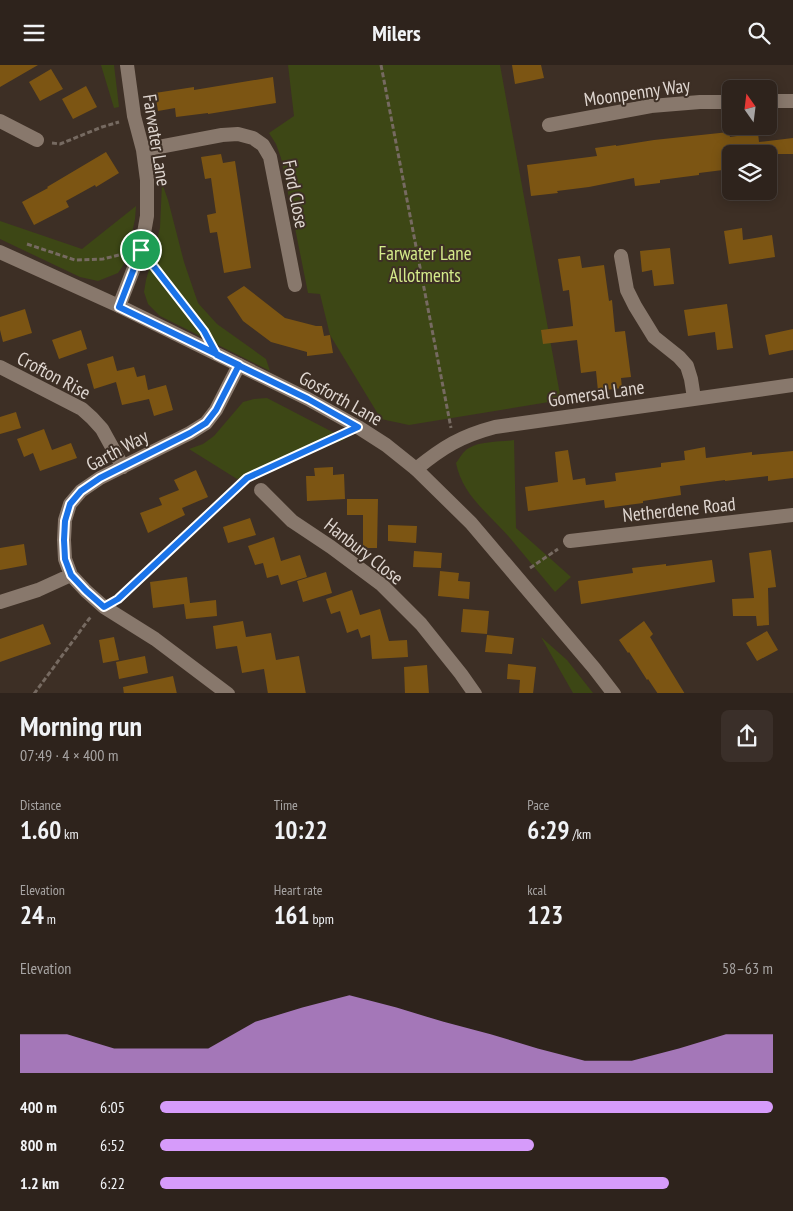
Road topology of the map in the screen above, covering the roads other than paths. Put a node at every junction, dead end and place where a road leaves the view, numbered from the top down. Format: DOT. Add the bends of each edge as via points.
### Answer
graph roads {
  1 [pos="127,65"];
  2 [pos="778,101"];
  3 [pos="793,101"];
  4 [pos="722,102"];
  5 [pos="0,121"];
  6 [pos="549,125"];
  7 [pos="37,140"];
  8 [pos="143,150"];
  9 [pos="0,252"];
  10 [pos="621,255"];
  11 [pos="295,285"];
  12 [pos="119,307"];
  13 [pos="239,365"];
  14 [pos="0,367"];
  15 [pos="793,385"];
  16 [pos="694,398"];
  17 [pos="123,467"];
  18 [pos="416,469"];
  19 [pos="261,490"];
  20 [pos="793,515"];
  21 [pos="570,541"];
  22 [pos="71,575"];
  23 [pos="0,602"];
  24 [pos="228,693"];
  25 [pos="475,693"];
  26 [pos="614,693"];
  1 -- 8 [label="street, Farwater Lane" via="134,116"];
  2 -- 3 [label="street"];
  4 -- 6 [label="street, Moonpenny Way" via="650,106"];
  5 -- 7 [label="street"];
  8 -- 11 [label="street, Ford Close" via="230,134 253,137 263,145 270,157"];
  8 -- 12 [label="street, Farwater Lane" via="147,216 141,250"];
  9 -- 12 [label="street, Gosforth Lane"];
  10 -- 16 [label="street" via="628,290 635,306 654,337 687,366"];
  12 -- 13 [label="street, Gosforth Lane"];
  13 -- 17 [label="street, Garth Way" via="206,423"];
  13 -- 18 [label="street, Gosforth Lane" via="358,427"];
  14 -- 17 [label="street, Crofton Rise" via="82,409 102,429"];
  15 -- 16 [label="street, Gomersal Lane"];
  16 -- 18 [label="street, Gomersal Lane" via="494,427 454,442"];
  17 -- 22 [label="street, Garth Way" via="81,491 70,504 64,540 65,559"];
  18 -- 26 [label="street, Gosforth Lane" via="471,523"];
  19 -- 25 [label="street, Hanbury Close" via="292,521 382,585 421,624"];
  20 -- 21 [label="street, Netherdene Road"];
  22 -- 23 [label="street"];
  22 -- 24 [label="street, Garth Way" via="104,607 155,639"];
}
